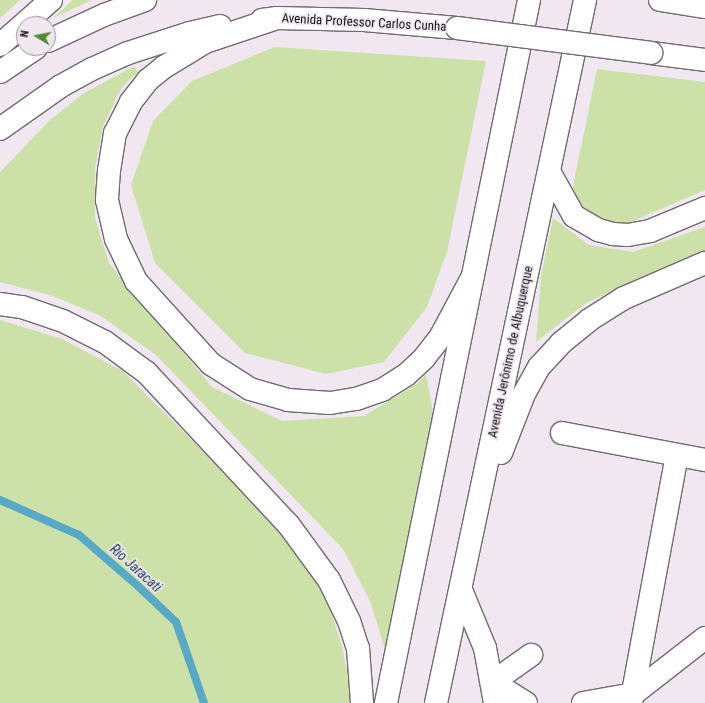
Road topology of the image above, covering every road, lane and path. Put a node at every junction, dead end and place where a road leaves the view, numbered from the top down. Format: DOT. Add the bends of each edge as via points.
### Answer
graph roads {
  1 [pos="51,0"];
  2 [pos="145,0"];
  3 [pos="529,0"];
  4 [pos="585,0"];
  5 [pos="660,0"];
  6 [pos="705,7"];
  7 [pos="277,18"];
  8 [pos="56,37"];
  9 [pos="0,46"];
  10 [pos="24,56"];
  11 [pos="705,60"];
  12 [pos="0,72"];
  13 [pos="0,130"];
  14 [pos="550,173"];
  15 [pos="705,208"];
  16 [pos="705,263"];
  17 [pos="473,276"];
  18 [pos="0,304"];
  19 [pos="562,433"];
  20 [pos="691,458"];
  21 [pos="705,479"];
  22 [pos="477,512"];
  23 [pos="461,590"];
  24 [pos="705,638"];
  25 [pos="531,655"];
  26 [pos="493,682"];
  27 [pos="632,699"];
  28 [pos="362,703"];
  29 [pos="386,703"];
  30 [pos="436,703"];
  31 [pos="495,703"];
  32 [pos="526,703"];
  33 [pos="583,703"];
  1 -- 9 [label="main road"];
  2 -- 8 [label="main road"];
  3 -- 17 [label="main road"];
  4 -- 14 [label="main road, Avenida Jerônimo de Albuquerque"];
  5 -- 6 [label="main road"];
  7 -- 11 [label="main road, Avenida Professor Carlos Cunha, bridge" via="364,20 457,28"];
  7 -- 13 [label="main road, Avenida Professor Carlos Cunha" via="190,33 128,53 61,86"];
  7 -- 17 [label="main road" via="225,33 198,46 148,80 131,102 115,133 109,170 108,200 116,239 136,280 211,364 250,389 288,400 330,403 356,399 382,390 406,375 424,358 441,336"];
  10 -- 12 [label="main road"];
  14 -- 15 [label="main road" via="574,216 598,230 613,234 628,235 650,231"];
  14 -- 22 [label="main road, Avenida Jerônimo de Albuquerque"];
  16 -- 22 [label="main road" via="624,298 589,320 561,343 539,367 524,394"];
  17 -- 29 [label="main road"];
  18 -- 28 [label="main road" via="22,307 64,321 105,342 148,373 288,524 329,580 349,621 358,648"];
  19 -- 20 [label="main road"];
  20 -- 21 [label="main road"];
  20 -- 27 [label="main road"];
  22 -- 23 [label="main road, Avenida Jerônimo de Albuquerque"];
  23 -- 26 [label="main road" via="485,648"];
  23 -- 30 [label="main road, Avenida Jerônimo de Albuquerque"];
  24 -- 27 [label="main road"];
  25 -- 26 [label="main road"];
  26 -- 31 [label="main road"];
  26 -- 32 [label="main road"];
  27 -- 33 [label="main road"];
}
